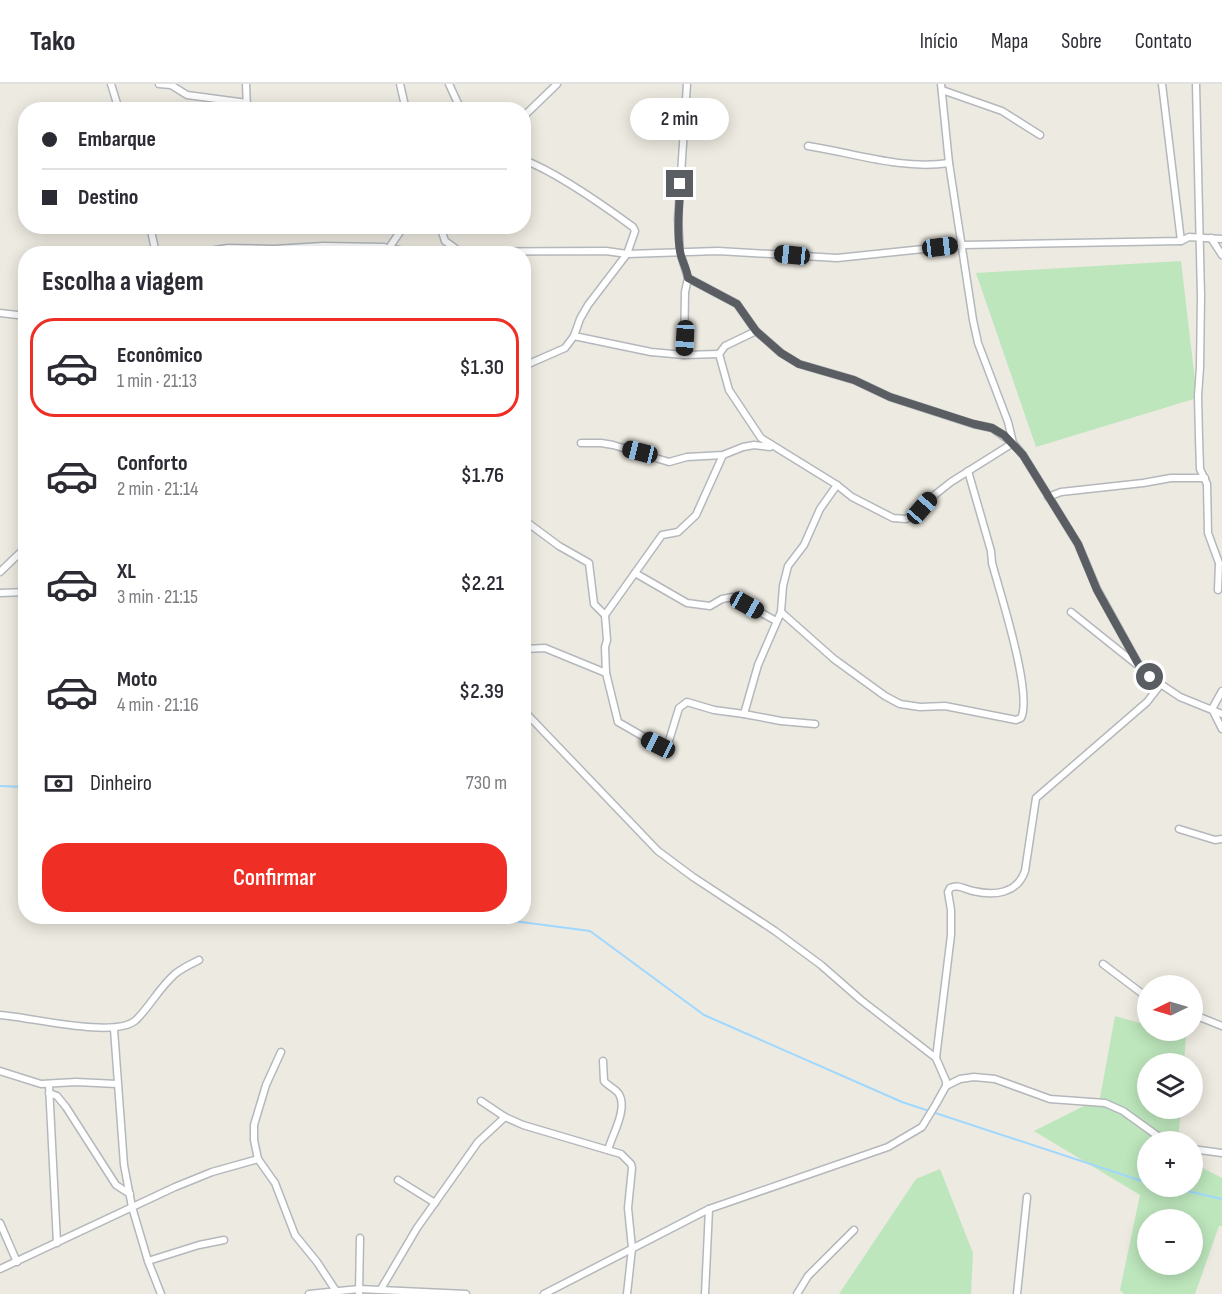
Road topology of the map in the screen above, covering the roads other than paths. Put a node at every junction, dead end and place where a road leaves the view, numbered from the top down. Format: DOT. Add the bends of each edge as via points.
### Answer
graph roads {
  1 [pos="112,84"];
  2 [pos="159,84"];
  3 [pos="246,84"];
  4 [pos="400,84"];
  5 [pos="449,84"];
  6 [pos="557,84"];
  7 [pos="687,84"];
  8 [pos="1162,84"];
  9 [pos="1196,84"];
  10 [pos="941,87"];
  11 [pos="117,102"];
  12 [pos="225,102"];
  13 [pos="247,102"];
  14 [pos="404,102"];
  15 [pos="457,102"];
  16 [pos="531,109"];
  17 [pos="1040,135"];
  18 [pos="808,146"];
  19 [pos="531,163"];
  20 [pos="949,164"];
  21 [pos="443,234"];
  22 [pos="1201,238"];
  23 [pos="1211,238"];
  24 [pos="1222,239"];
  25 [pos="1181,241"];
  26 [pos="962,245"];
  27 [pos="452,246"];
  28 [pos="531,250"];
  29 [pos="680,252"];
  30 [pos="627,254"];
  31 [pos="1222,255"];
  32 [pos="688,278"];
  33 [pos="0,313"];
  34 [pos="18,315"];
  35 [pos="756,331"];
  36 [pos="574,336"];
  37 [pos="719,354"];
  38 [pos="684,355"];
  39 [pos="531,363"];
  40 [pos="1008,422"];
  41 [pos="992,428"];
  42 [pos="581,443"];
  43 [pos="1013,443"];
  44 [pos="776,449"];
  45 [pos="723,455"];
  46 [pos="969,471"];
  47 [pos="1205,478"];
  48 [pos="837,485"];
  49 [pos="1048,497"];
  50 [pos="531,525"];
  51 [pos="18,555"];
  52 [pos="0,572"];
  53 [pos="635,573"];
  54 [pos="1218,590"];
  55 [pos="18,592"];
  56 [pos="0,593"];
  57 [pos="781,612"];
  58 [pos="1071,612"];
  59 [pos="605,615"];
  60 [pos="776,621"];
  61 [pos="531,649"];
  62 [pos="606,673"];
  63 [pos="1150,677"];
  64 [pos="1161,684"];
  65 [pos="1222,691"];
  66 [pos="1212,709"];
  67 [pos="744,714"];
  68 [pos="1222,714"];
  69 [pos="531,718"];
  70 [pos="815,724"];
  71 [pos="1222,729"];
  72 [pos="1179,829"];
  73 [pos="1222,839"];
  74 [pos="199,960"];
  75 [pos="1103,964"];
  76 [pos="1137,990"];
  77 [pos="0,1015"];
  78 [pos="1203,1018"];
  79 [pos="1222,1026"];
  80 [pos="114,1029"];
  81 [pos="281,1052"];
  82 [pos="936,1058"];
  83 [pos="603,1061"];
  84 [pos="0,1071"];
  85 [pos="117,1084"];
  86 [pos="49,1085"];
  87 [pos="946,1086"];
  88 [pos="49,1093"];
  89 [pos="481,1101"];
  90 [pos="504,1117"];
  91 [pos="1151,1131"];
  92 [pos="608,1150"];
  93 [pos="1203,1150"];
  94 [pos="1222,1153"];
  95 [pos="258,1159"];
  96 [pos="398,1180"];
  97 [pos="130,1194"];
  98 [pos="1027,1197"];
  99 [pos="435,1203"];
  100 [pos="132,1207"];
  101 [pos="709,1209"];
  102 [pos="0,1223"];
  103 [pos="854,1230"];
  104 [pos="360,1238"];
  105 [pos="224,1240"];
  106 [pos="57,1243"];
  107 [pos="633,1248"];
  108 [pos="148,1261"];
  109 [pos="17,1262"];
  110 [pos="0,1269"];
  111 [pos="381,1289"];
  112 [pos="336,1291"];
  113 [pos="359,1291"];
  114 [pos="438,1293"];
  115 [pos="161,1294"];
  116 [pos="309,1294"];
  117 [pos="466,1294"];
  118 [pos="544,1294"];
  119 [pos="627,1294"];
  120 [pos="705,1294"];
  121 [pos="797,1294"];
  122 [pos="1017,1294"];
  1 -- 11 [label="street"];
  2 -- 12 [label="street" via="171,85 187,95"];
  3 -- 13 [label="street"];
  4 -- 14 [label="street"];
  5 -- 15 [label="street"];
  6 -- 16 [label="street"];
  7 -- 29 [label="street" via="678,219"];
  8 -- 25 [label="street"];
  9 -- 22 [label="street"];
  10 -- 17 [label="street" via="1002,111"];
  10 -- 20 [label="street"];
  18 -- 20 [label="street" via="923,166"];
  19 -- 30 [label="street" via="633,227"];
  20 -- 26 [label="street"];
  21 -- 27 [label="street"];
  22 -- 23 [label="street"];
  22 -- 25 [label="street"];
  22 -- 47 [label="street" via="1198,396 1200,470"];
  23 -- 24 [label="street"];
  23 -- 31 [label="street"];
  25 -- 26 [label="street"];
  26 -- 29 [label="street" via="837,258"];
  26 -- 40 [label="street" via="978,343"];
  28 -- 30 [label="street"];
  29 -- 30 [label="street"];
  29 -- 32 [label="street"];
  30 -- 36 [label="street" via="588,305"];
  32 -- 35 [label="street" via="737,304"];
  32 -- 38 [label="street"];
  33 -- 34 [label="street"];
  35 -- 37 [label="street" via="725,346"];
  35 -- 41 [label="street" via="799,364"];
  36 -- 38 [label="street"];
  36 -- 39 [label="street" via="565,348"];
  37 -- 38 [label="street"];
  37 -- 44 [label="street" via="734,399 754,431"];
  40 -- 41 [label="street"];
  40 -- 43 [label="street"];
  41 -- 43 [label="street"];
  42 -- 45 [label="street" via="613,445 663,462"];
  43 -- 46 [label="street"];
  43 -- 49 [label="street"];
  44 -- 45 [label="street" via="754,445"];
  44 -- 48 [label="street"];
  45 -- 53 [label="street" via="696,515 678,532 662,535"];
  46 -- 48 [label="street" via="913,515 899,520"];
  46 -- 57 [label="street" via="1020,670 1024,704 1021,718 945,706 900,704 834,658"];
  47 -- 49 [label="street" via="1165,478"];
  47 -- 54 [label="street" via="1208,532 1219,562"];
  48 -- 57 [label="street" via="788,566"];
  49 -- 63 [label="street" via="1078,544 1097,590 1140,667"];
  50 -- 59 [label="street" via="589,563 594,604"];
  51 -- 52 [label="street"];
  53 -- 59 [label="street"];
  53 -- 60 [label="street" via="687,603 710,606 733,597"];
  55 -- 56 [label="street"];
  57 -- 60 [label="street"];
  58 -- 63 [label="street"];
  59 -- 62 [label="street"];
  60 -- 67 [label="street"];
  61 -- 62 [label="street" via="546,648"];
  62 -- 67 [label="street" via="618,723 658,745 668,744 679,708 687,702"];
  63 -- 64 [label="street"];
  64 -- 66 [label="street" via="1180,697"];
  64 -- 82 [label="street" via="1147,702 1036,798 1025,871 1014,889 988,893 950,888 951,934"];
  65 -- 66 [label="street"];
  66 -- 68 [label="street"];
  66 -- 71 [label="street"];
  67 -- 70 [label="street"];
  69 -- 82 [label="street" via="658,851 822,965"];
  72 -- 73 [label="street"];
  74 -- 80 [label="street" via="177,973 135,1020"];
  75 -- 76 [label="street"];
  77 -- 80 [label="street"];
  78 -- 79 [label="street"];
  80 -- 85 [label="street"];
  81 -- 95 [label="street" via="254,1125"];
  82 -- 87 [label="street" via="945,1074"];
  83 -- 92 [label="street" via="604,1082 621,1100 620,1120"];
  84 -- 86 [label="street"];
  85 -- 86 [label="street"];
  85 -- 97 [label="street"];
  86 -- 88 [label="street"];
  87 -- 91 [label="street" via="967,1078 996,1079 1050,1100 1106,1103"];
  87 -- 101 [label="street" via="922,1127 888,1147"];
  88 -- 97 [label="street" via="66,1107 116,1185"];
  88 -- 106 [label="street"];
  89 -- 90 [label="street"];
  90 -- 92 [label="street"];
  90 -- 99 [label="street" via="478,1142"];
  92 -- 107 [label="street" via="621,1154 631,1164 628,1208"];
  93 -- 94 [label="street"];
  95 -- 100 [label="street" via="212,1172"];
  95 -- 112 [label="street" via="275,1183 295,1235"];
  96 -- 99 [label="street"];
  97 -- 100 [label="street"];
  98 -- 122 [label="street"];
  99 -- 111 [label="street"];
  100 -- 106 [label="street"];
  100 -- 108 [label="street"];
  101 -- 107 [label="street"];
  101 -- 120 [label="street"];
  102 -- 109 [label="street"];
  103 -- 121 [label="street" via="808,1276"];
  104 -- 113 [label="street"];
  105 -- 108 [label="street"];
  106 -- 109 [label="street"];
  107 -- 118 [label="street"];
  107 -- 119 [label="street"];
  108 -- 115 [label="street"];
  109 -- 110 [label="street"];
  111 -- 113 [label="street"];
  111 -- 114 [label="street"];
  112 -- 113 [label="street"];
  112 -- 116 [label="street"];
  114 -- 117 [label="street"];
}
